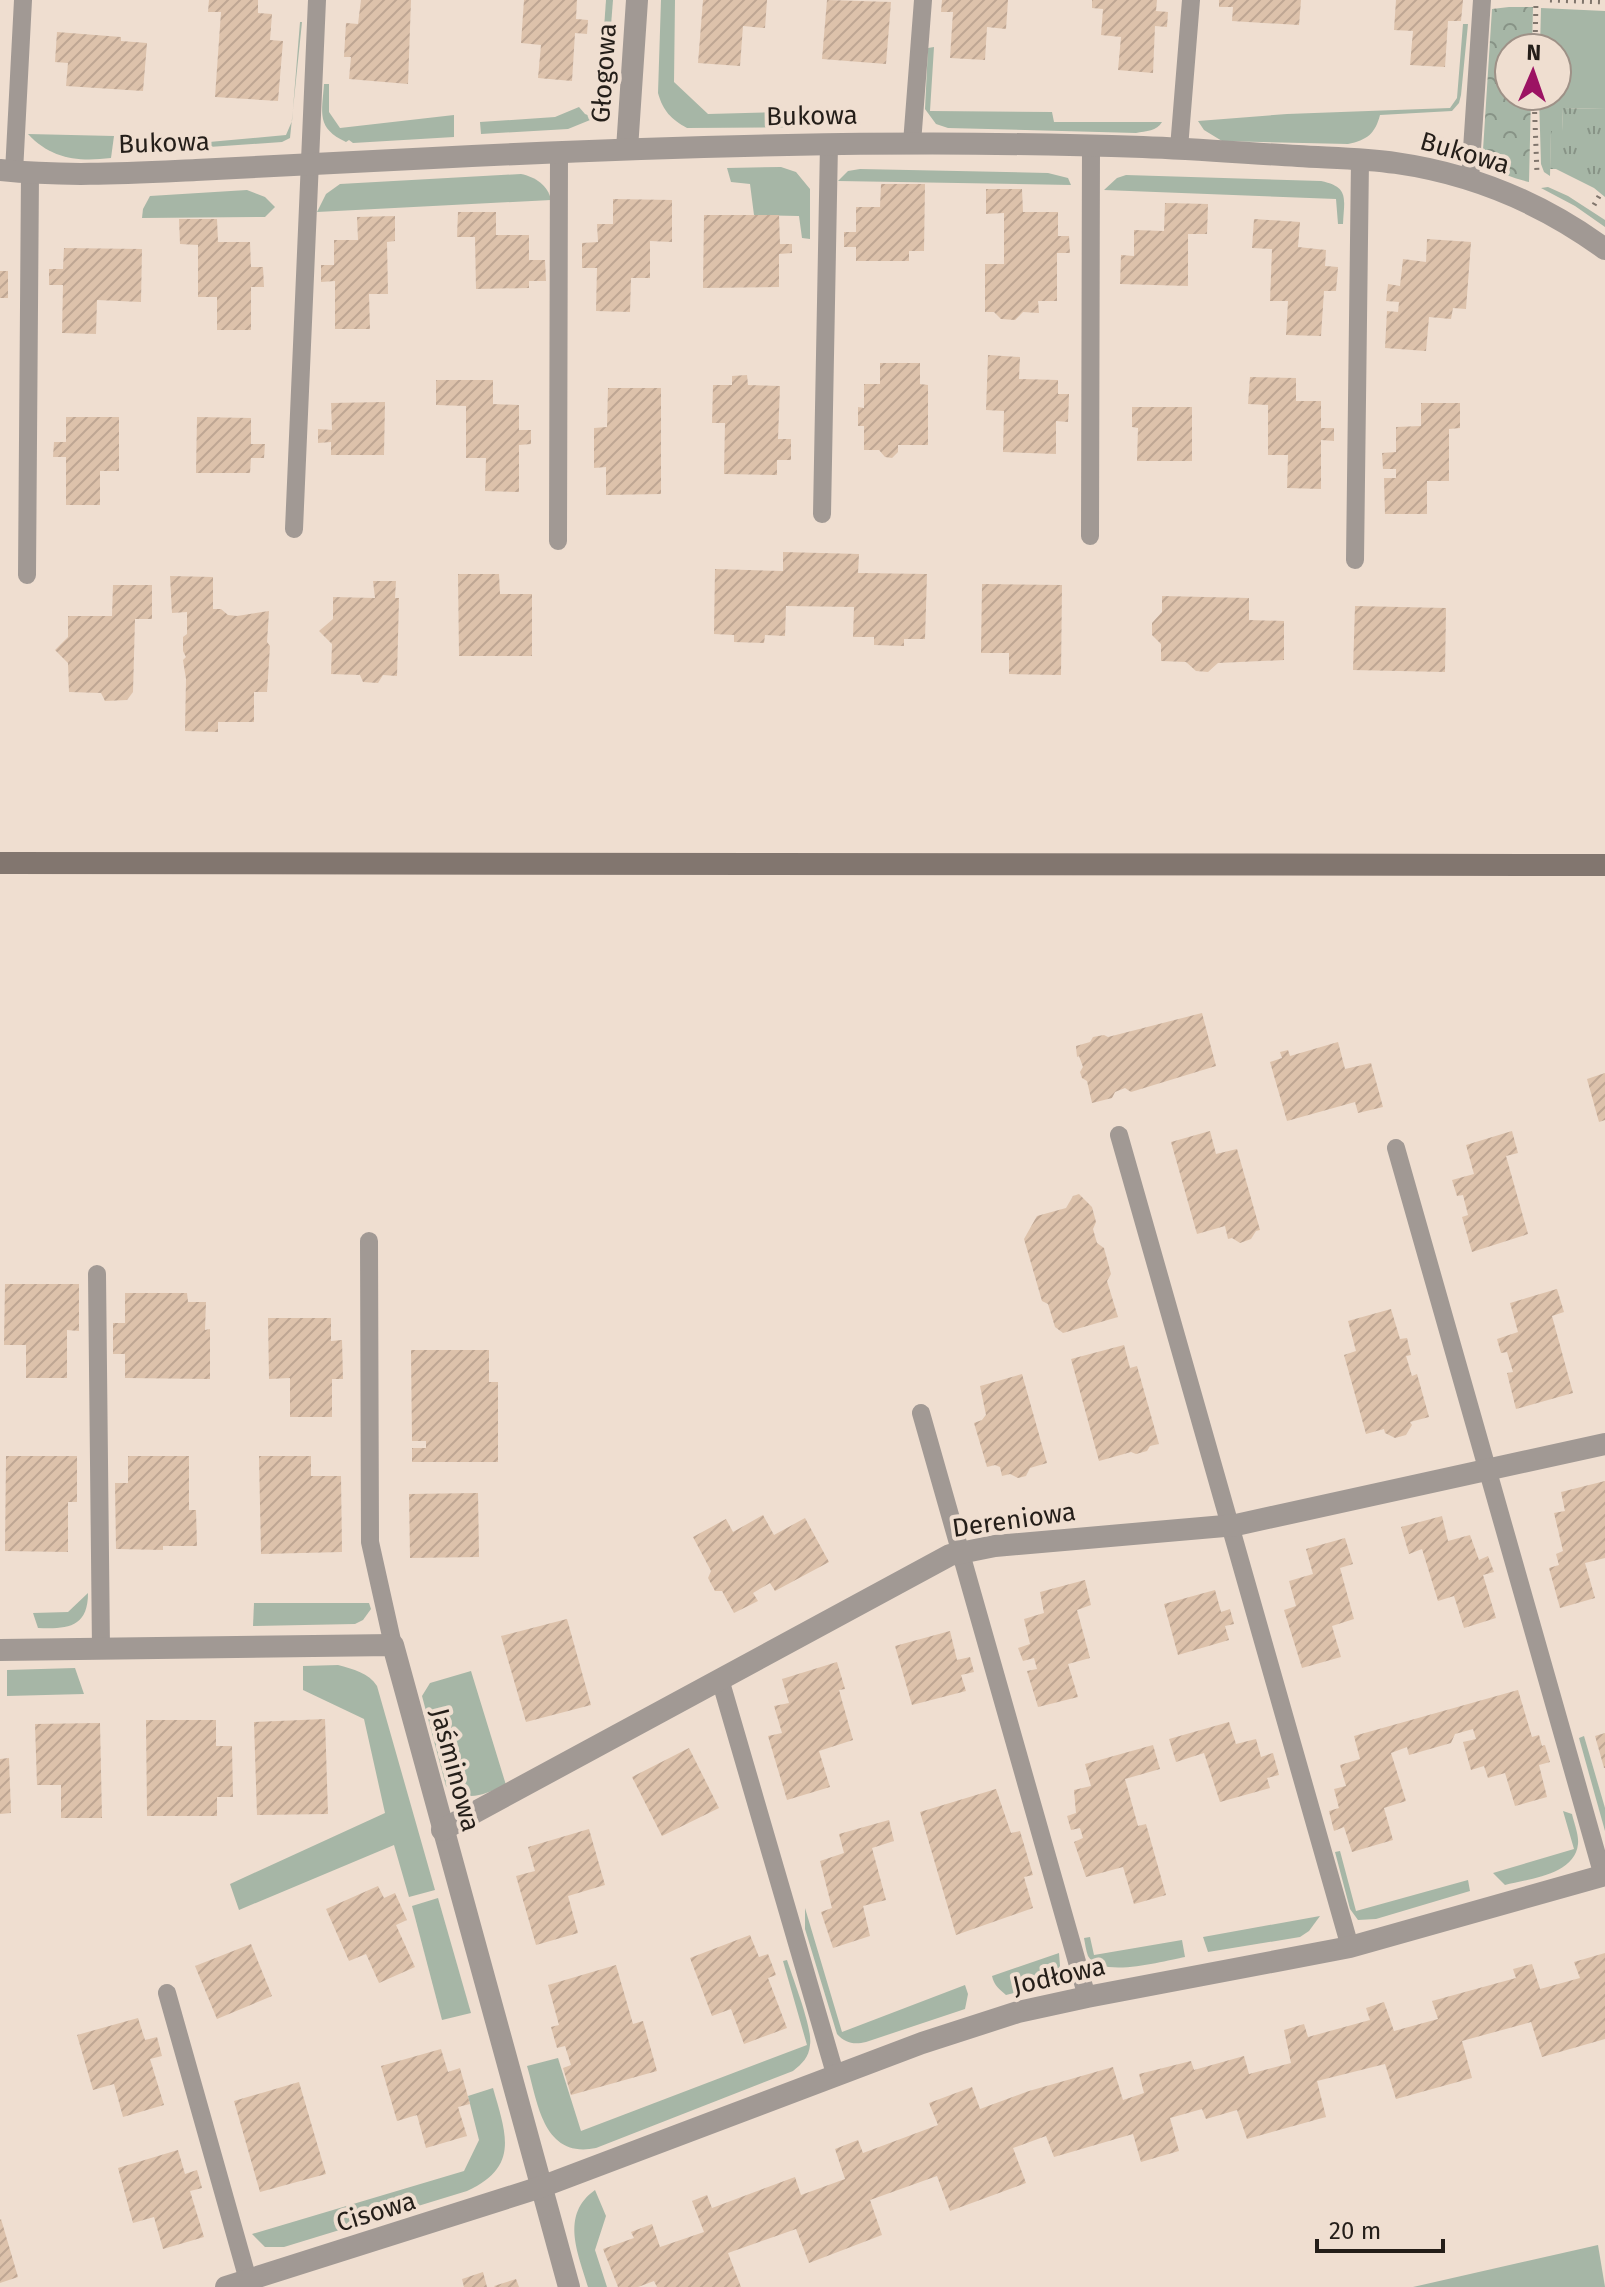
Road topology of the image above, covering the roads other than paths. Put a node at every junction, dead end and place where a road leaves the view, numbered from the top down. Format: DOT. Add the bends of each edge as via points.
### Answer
graph roads {
  1 [pos="23,0"];
  2 [pos="317,0"];
  3 [pos="637,0"];
  4 [pos="923,0"];
  5 [pos="1191,0"];
  6 [pos="1482,0"];
  7 [pos="912,143"];
  8 [pos="829,144"];
  9 [pos="1091,145"];
  10 [pos="1179,148"];
  11 [pos="627,149"];
  12 [pos="559,152"];
  13 [pos="1360,160"];
  14 [pos="308,164"];
  15 [pos="14,171"];
  16 [pos="1470,179"];
  17 [pos="1605,249"];
  18 [pos="822,514"];
  19 [pos="294,529"];
  20 [pos="1090,536"];
  21 [pos="558,541"];
  22 [pos="1355,560"];
  23 [pos="27,575"];
  24 [pos="0,863"];
  25 [pos="1605,865"];
  26 [pos="1119,1135"];
  27 [pos="1396,1148"];
  28 [pos="369,1241"];
  29 [pos="97,1274"];
  30 [pos="921,1413"];
  31 [pos="1605,1444"];
  32 [pos="1488,1470"];
  33 [pos="1230,1525"];
  34 [pos="961,1552"];
  35 [pos="393,1645"];
  36 [pos="101,1649"];
  37 [pos="0,1650"];
  38 [pos="720,1679"];
  39 [pos="442,1830"];
  40 [pos="1604,1876"];
  41 [pos="1350,1947"];
  42 [pos="167,1993"];
  43 [pos="1087,1997"];
  44 [pos="836,2077"];
  45 [pos="541,2187"];
  46 [pos="237,2284"];
  47 [pos="569,2287"];
  1 -- 15 [label="lane"];
  2 -- 14 [label="lane"];
  3 -- 11 [label="street, Głogowa"];
  4 -- 7 [label="lane"];
  5 -- 10 [label="lane"];
  6 -- 16 [label="lane"];
  7 -- 8 [label="street, Bukowa"];
  7 -- 9 [label="street, Bukowa"];
  8 -- 11 [label="street, Bukowa"];
  8 -- 18 [label="lane"];
  9 -- 10 [label="street, Bukowa"];
  9 -- 20 [label="lane"];
  10 -- 13 [label="street, Bukowa"];
  11 -- 12 [label="street, Bukowa"];
  12 -- 14 [label="street, Bukowa"];
  12 -- 21 [label="lane"];
  13 -- 16 [label="street, Bukowa"];
  13 -- 22 [label="lane"];
  14 -- 15 [label="street, Bukowa" via="124,173"];
  14 -- 19 [label="lane"];
  15 -- 23 [label="lane"];
  16 -- 17 [label="street, Bukowa" via="1531,202"];
  24 -- 25 [label="main road"];
  26 -- 33 [label="lane"];
  27 -- 32 [label="lane"];
  28 -- 35 [label="lane" via="370,1542"];
  29 -- 36 [label="lane"];
  30 -- 34 [label="lane"];
  31 -- 32 [label="street, Dereniowa"];
  32 -- 33 [label="street, Dereniowa"];
  32 -- 40 [label="lane"];
  33 -- 34 [label="street, Dereniowa"];
  33 -- 41 [label="lane"];
  34 -- 38 [label="street, Dereniowa"];
  34 -- 43 [label="lane"];
  35 -- 36 [label="street"];
  35 -- 39 [label="street, Jaśminowa"];
  36 -- 37 [label="street"];
  38 -- 39 [label="street, Dereniowa"];
  38 -- 44 [label="lane"];
  39 -- 45 [label="street, Jaśminowa"];
  40 -- 41 [label="street, Jodłowa"];
  41 -- 43 [label="street, Jodłowa"];
  42 -- 46 [label="lane"];
  43 -- 44 [label="street, Jodłowa" via="978,2024"];
  44 -- 45 [label="street, Jodłowa"];
  45 -- 46 [label="street, Cisowa"];
  45 -- 47 [label="street, Jaśminowa"];
}
